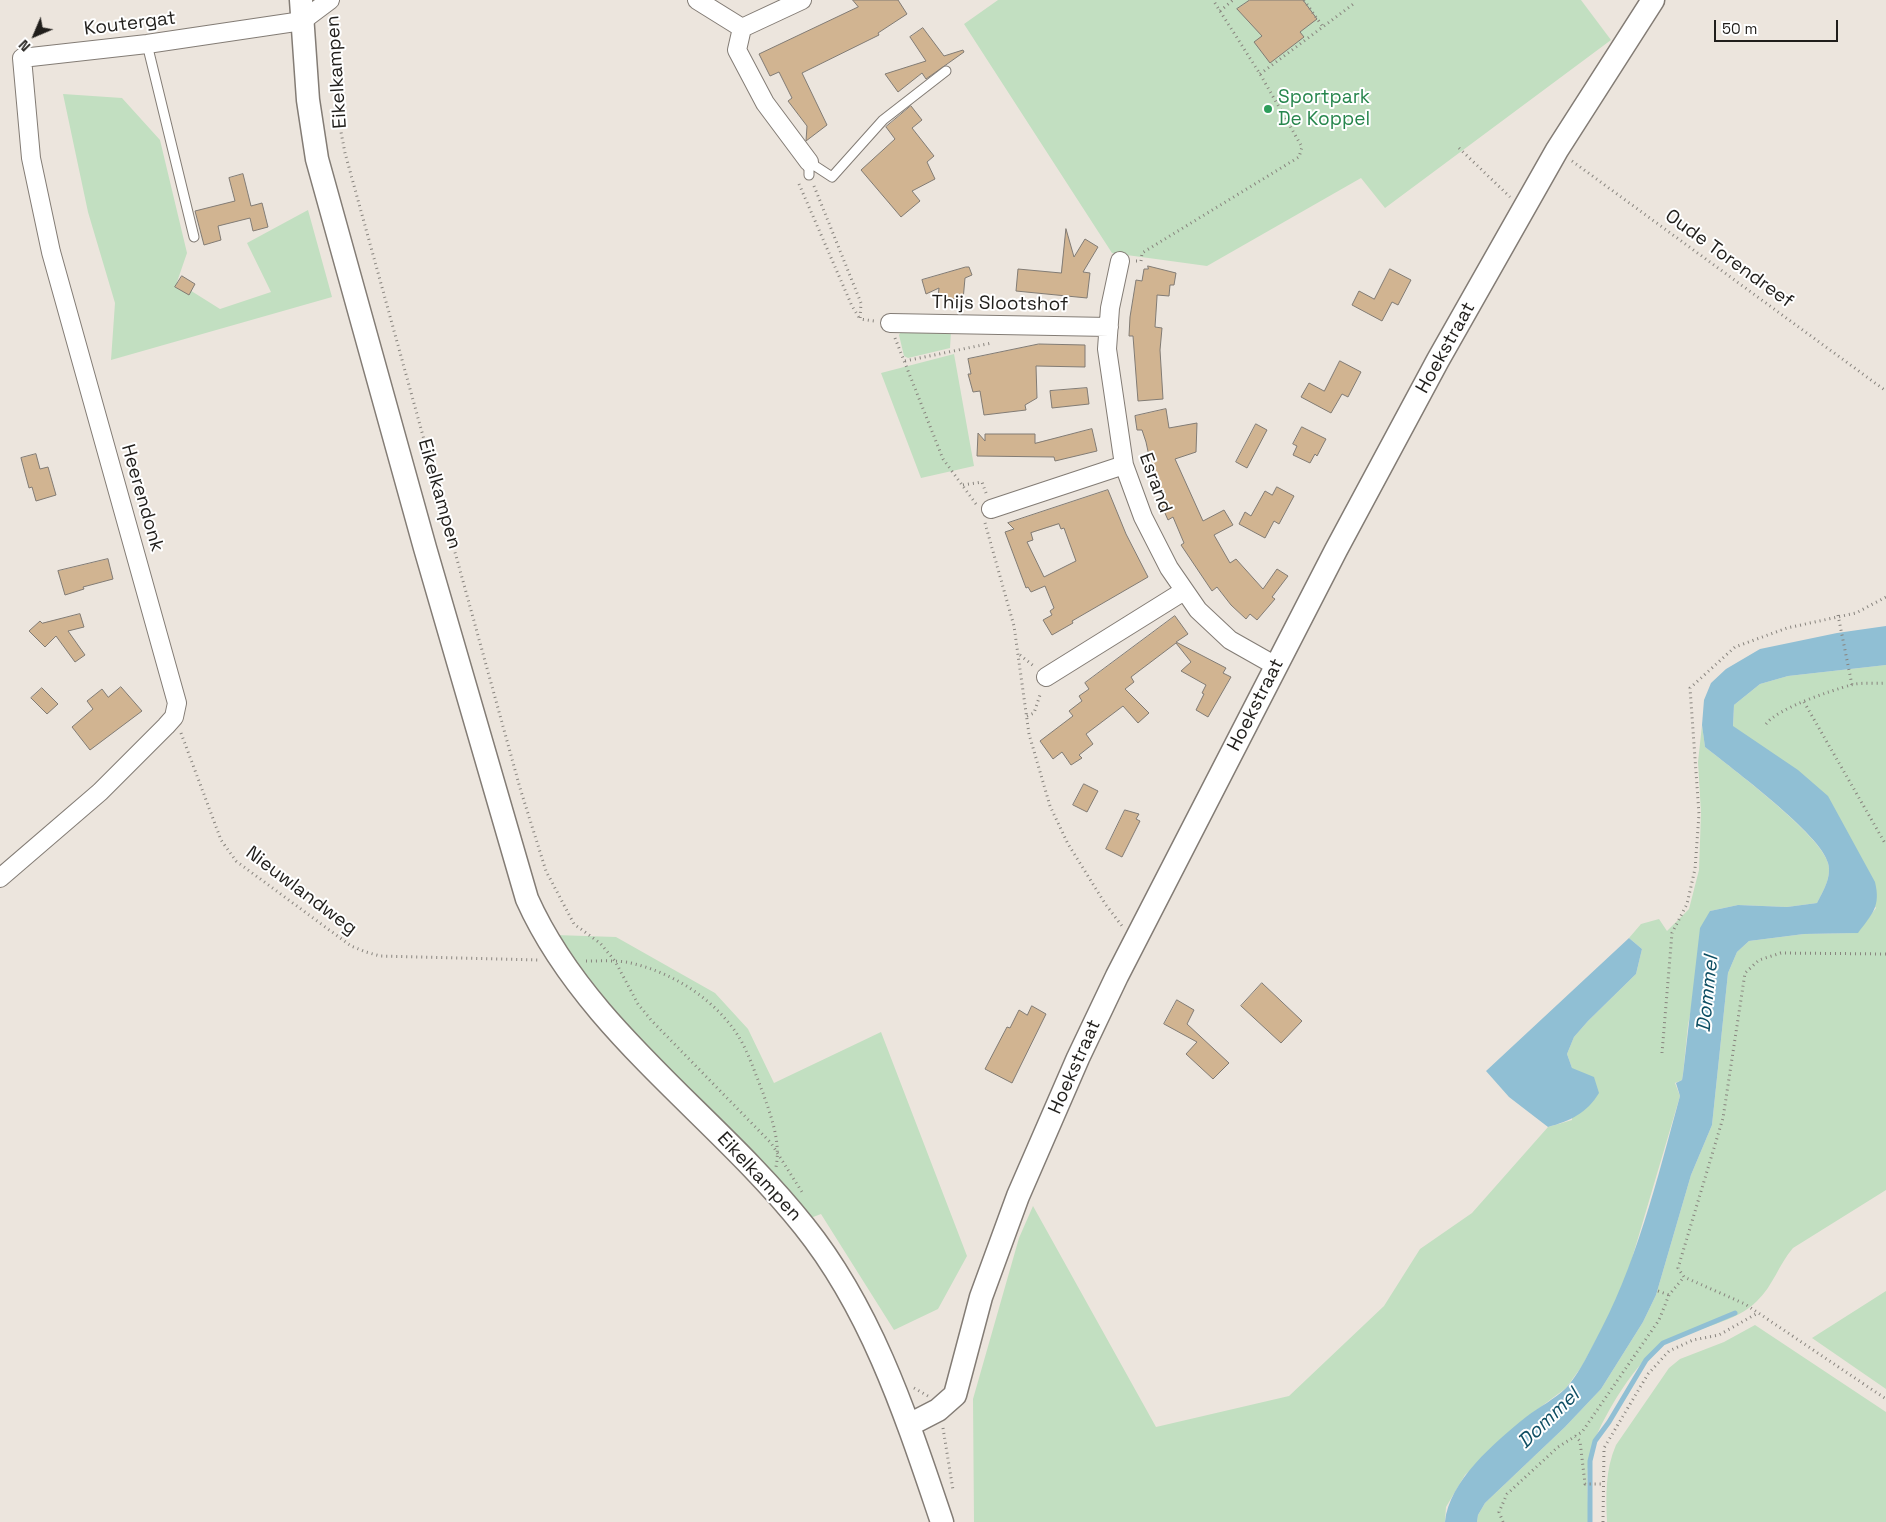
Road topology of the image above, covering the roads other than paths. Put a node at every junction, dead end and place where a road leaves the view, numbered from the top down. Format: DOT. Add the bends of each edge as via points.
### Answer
graph roads {
  1 [pos="697,0"];
  2 [pos="802,0"];
  3 [pos="1653,0"];
  4 [pos="331,5"];
  5 [pos="302,10"];
  6 [pos="742,28"];
  7 [pos="147,44"];
  8 [pos="22,58"];
  9 [pos="946,71"];
  10 [pos="809,168"];
  11 [pos="194,237"];
  12 [pos="1120,261"];
  13 [pos="890,323"];
  14 [pos="1109,327"];
  15 [pos="1124,465"];
  16 [pos="984,511"];
  17 [pos="1184,591"];
  18 [pos="1276,666"];
  19 [pos="1046,677"];
  20 [pos="0,878"];
  21 [pos="909,1425"];
  22 [pos="942,1522"];
  1 -- 6 [label="street"];
  2 -- 6 [label="street"];
  3 -- 18 [label="street, Hoekstraat" via="1556,150 1424,386"];
  4 -- 5 [label="street"];
  5 -- 7 [label="street, Koutergat"];
  5 -- 21 [label="street, Eikelkampen" via="308,100 317,159 521,880 536,918 598,1010 759,1174 814,1239 841,1278 862,1317"];
  6 -- 10 [label="street" via="737,50 765,103"];
  7 -- 8 [label="street, Koutergat"];
  7 -- 11 [label="lane"];
  8 -- 20 [label="street, Heerendonk" via="35,179 86,378 176,694 176,711 100,792"];
  9 -- 10 [label="lane" via="883,120 832,177"];
  12 -- 14 [label="street, Esrand"];
  13 -- 14 [label="street, Thijs Slootshof"];
  14 -- 15 [label="street, Esrand" via="1107,349"];
  15 -- 16 [label="street"];
  15 -- 17 [label="street, Esrand" via="1151,533"];
  17 -- 18 [label="street, Esrand" via="1204,616 1230,640"];
  17 -- 19 [label="street"];
  18 -- 21 [label="street, Hoekstraat" via="1078,1058 1018,1196 982,1297 954,1396 938,1410"];
  21 -- 22 [label="street, Eikelkampen"];
}
